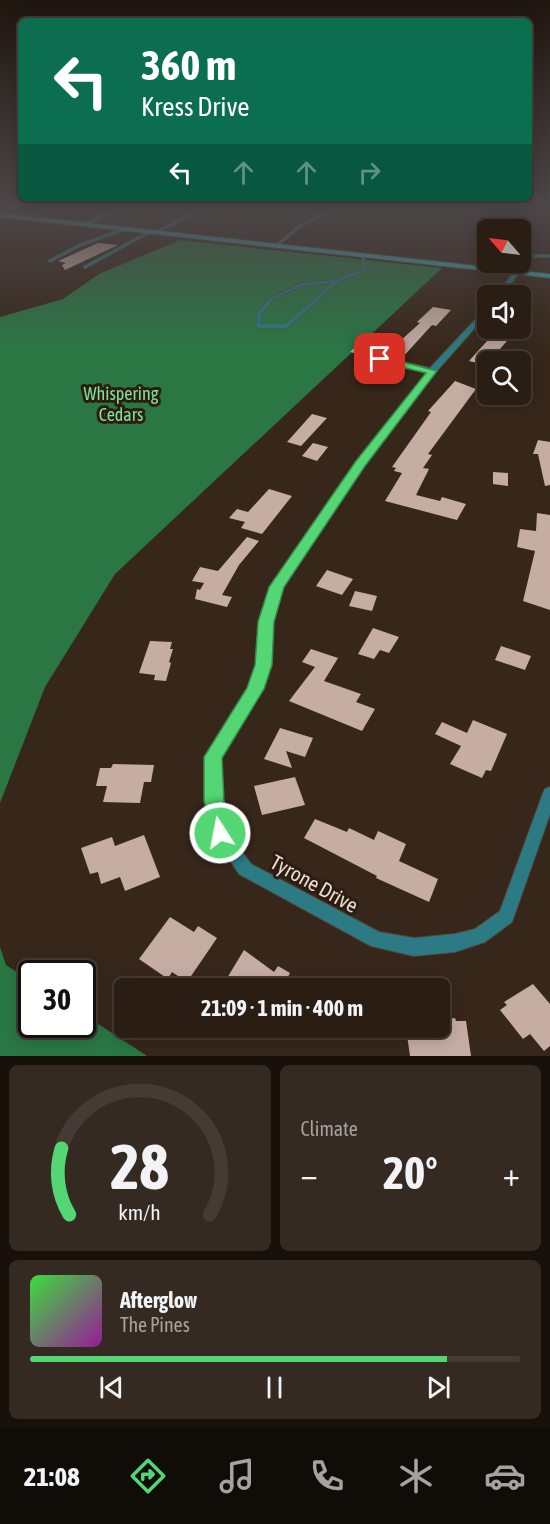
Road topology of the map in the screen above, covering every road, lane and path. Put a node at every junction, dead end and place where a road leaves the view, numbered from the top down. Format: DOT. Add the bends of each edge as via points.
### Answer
graph roads {
  1 [pos="63,254"];
  2 [pos="110,254"];
  3 [pos="356,254"];
  4 [pos="363,255"];
  5 [pos="50,261"];
  6 [pos="85,267"];
  7 [pos="477,268"];
  8 [pos="516,273"];
  9 [pos="550,276"];
  10 [pos="337,281"];
  11 [pos="507,285"];
  12 [pos="477,320"];
  13 [pos="380,359"];
  14 [pos="432,371"];
  15 [pos="550,793"];
  1 -- 5 [label="lane"];
  2 -- 6 [label="lane"];
  3 -- 4 [label="street"];
  4 -- 7 [label="street"];
  4 -- 10 [label="lane" via="364,270"];
  8 -- 9 [label="street"];
  8 -- 11 [label="street"];
  10 -- 10 [label="lane" via="286,326 258,326 261,309 276,293 303,284"];
  12 -- 14 [label="street, Tyrone Drive"];
  13 -- 14 [label="street"];
  14 -- 15 [label="street, Tyrone Drive" via="360,464 277,587 266,622 263,665 255,689 213,757 214,801 220,833 245,869 377,940 414,947 454,943 479,936 506,916"];
}
